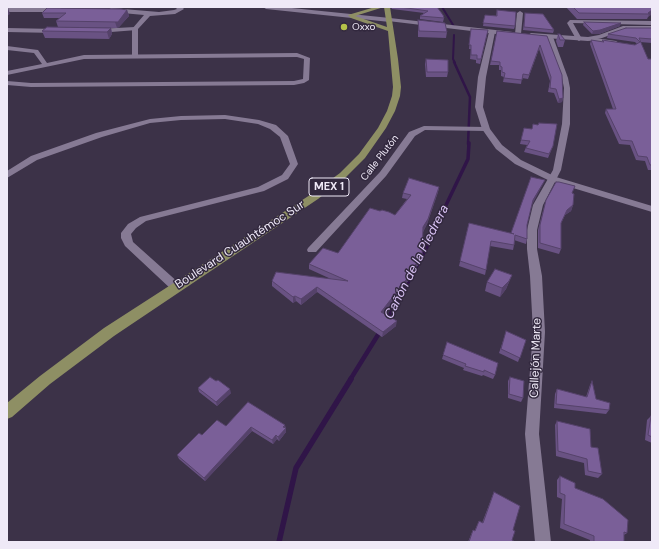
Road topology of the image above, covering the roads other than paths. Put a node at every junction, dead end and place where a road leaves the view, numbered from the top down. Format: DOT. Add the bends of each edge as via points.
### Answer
graph roads {
  1 [pos="178,7"];
  2 [pos="266,7"];
  3 [pos="381,7"];
  4 [pos="387,7"];
  5 [pos="7,11"];
  6 [pos="70,11"];
  7 [pos="103,11"];
  8 [pos="520,13"];
  9 [pos="148,14"];
  10 [pos="350,16"];
  11 [pos="652,23"];
  12 [pos="390,25"];
  13 [pos="652,28"];
  14 [pos="7,30"];
  15 [pos="62,30"];
  16 [pos="94,31"];
  17 [pos="135,31"];
  18 [pos="492,32"];
  19 [pos="518,34"];
  20 [pos="550,37"];
  21 [pos="579,39"];
  22 [pos="588,39"];
  23 [pos="620,43"];
  24 [pos="7,48"];
  25 [pos="135,56"];
  26 [pos="45,64"];
  27 [pos="9,72"];
  28 [pos="10,83"];
  29 [pos="486,129"];
  30 [pos="7,175"];
  31 [pos="553,180"];
  32 [pos="652,209"];
  33 [pos="312,250"];
  34 [pos="176,287"];
  35 [pos="7,412"];
  36 [pos="543,542"];
  1 -- 9 [label="street" via="181,9 175,12"];
  2 -- 10 [label="street"];
  3 -- 10 [label="main road"];
  4 -- 12 [label="main road, Boulevard Cuauhtémoc Sur / MEX 1"];
  5 -- 6 [label="street"];
  7 -- 9 [label="street" via="140,11"];
  8 -- 19 [label="street"];
  9 -- 17 [label="street"];
  10 -- 12 [label="main road"];
  10 -- 12 [label="street"];
  11 -- 21 [label="street" via="572,22 570,23"];
  12 -- 18 [label="street"];
  12 -- 34 [label="main road, Boulevard Cuauhtémoc Sur / MEX 1" via="396,96 382,128 362,156 314,197"];
  13 -- 22 [label="street" via="623,28"];
  14 -- 15 [label="street"];
  16 -- 17 [label="street"];
  17 -- 25 [label="street"];
  18 -- 19 [label="street"];
  18 -- 29 [label="street" via="482,77 479,107"];
  19 -- 20 [label="street"];
  20 -- 21 [label="street"];
  20 -- 31 [label="street, Callejón Marte" via="567,88 566,124 561,156"];
  21 -- 22 [label="street"];
  22 -- 23 [label="street"];
  24 -- 26 [label="street" via="36,51"];
  25 -- 26 [label="street" via="78,57"];
  25 -- 28 [label="street" via="302,56 307,58 306,80 294,83"];
  26 -- 27 [label="street"];
  27 -- 28 [label="street"];
  29 -- 31 [label="street" via="500,147 518,162"];
  29 -- 33 [label="street, Calle Plutón" via="424,128 412,134 383,174"];
  30 -- 34 [label="street" via="48,152 105,133 150,122 225,117 273,127 284,136 294,164 284,177 261,189 143,219 126,233 128,244"];
  31 -- 32 [label="street"];
  31 -- 36 [label="street, Callejón Marte" via="538,205 532,230 539,332 532,434"];
  34 -- 35 [label="main road, Boulevard Cuauhtémoc Sur / MEX 1" via="84,350"];
}
